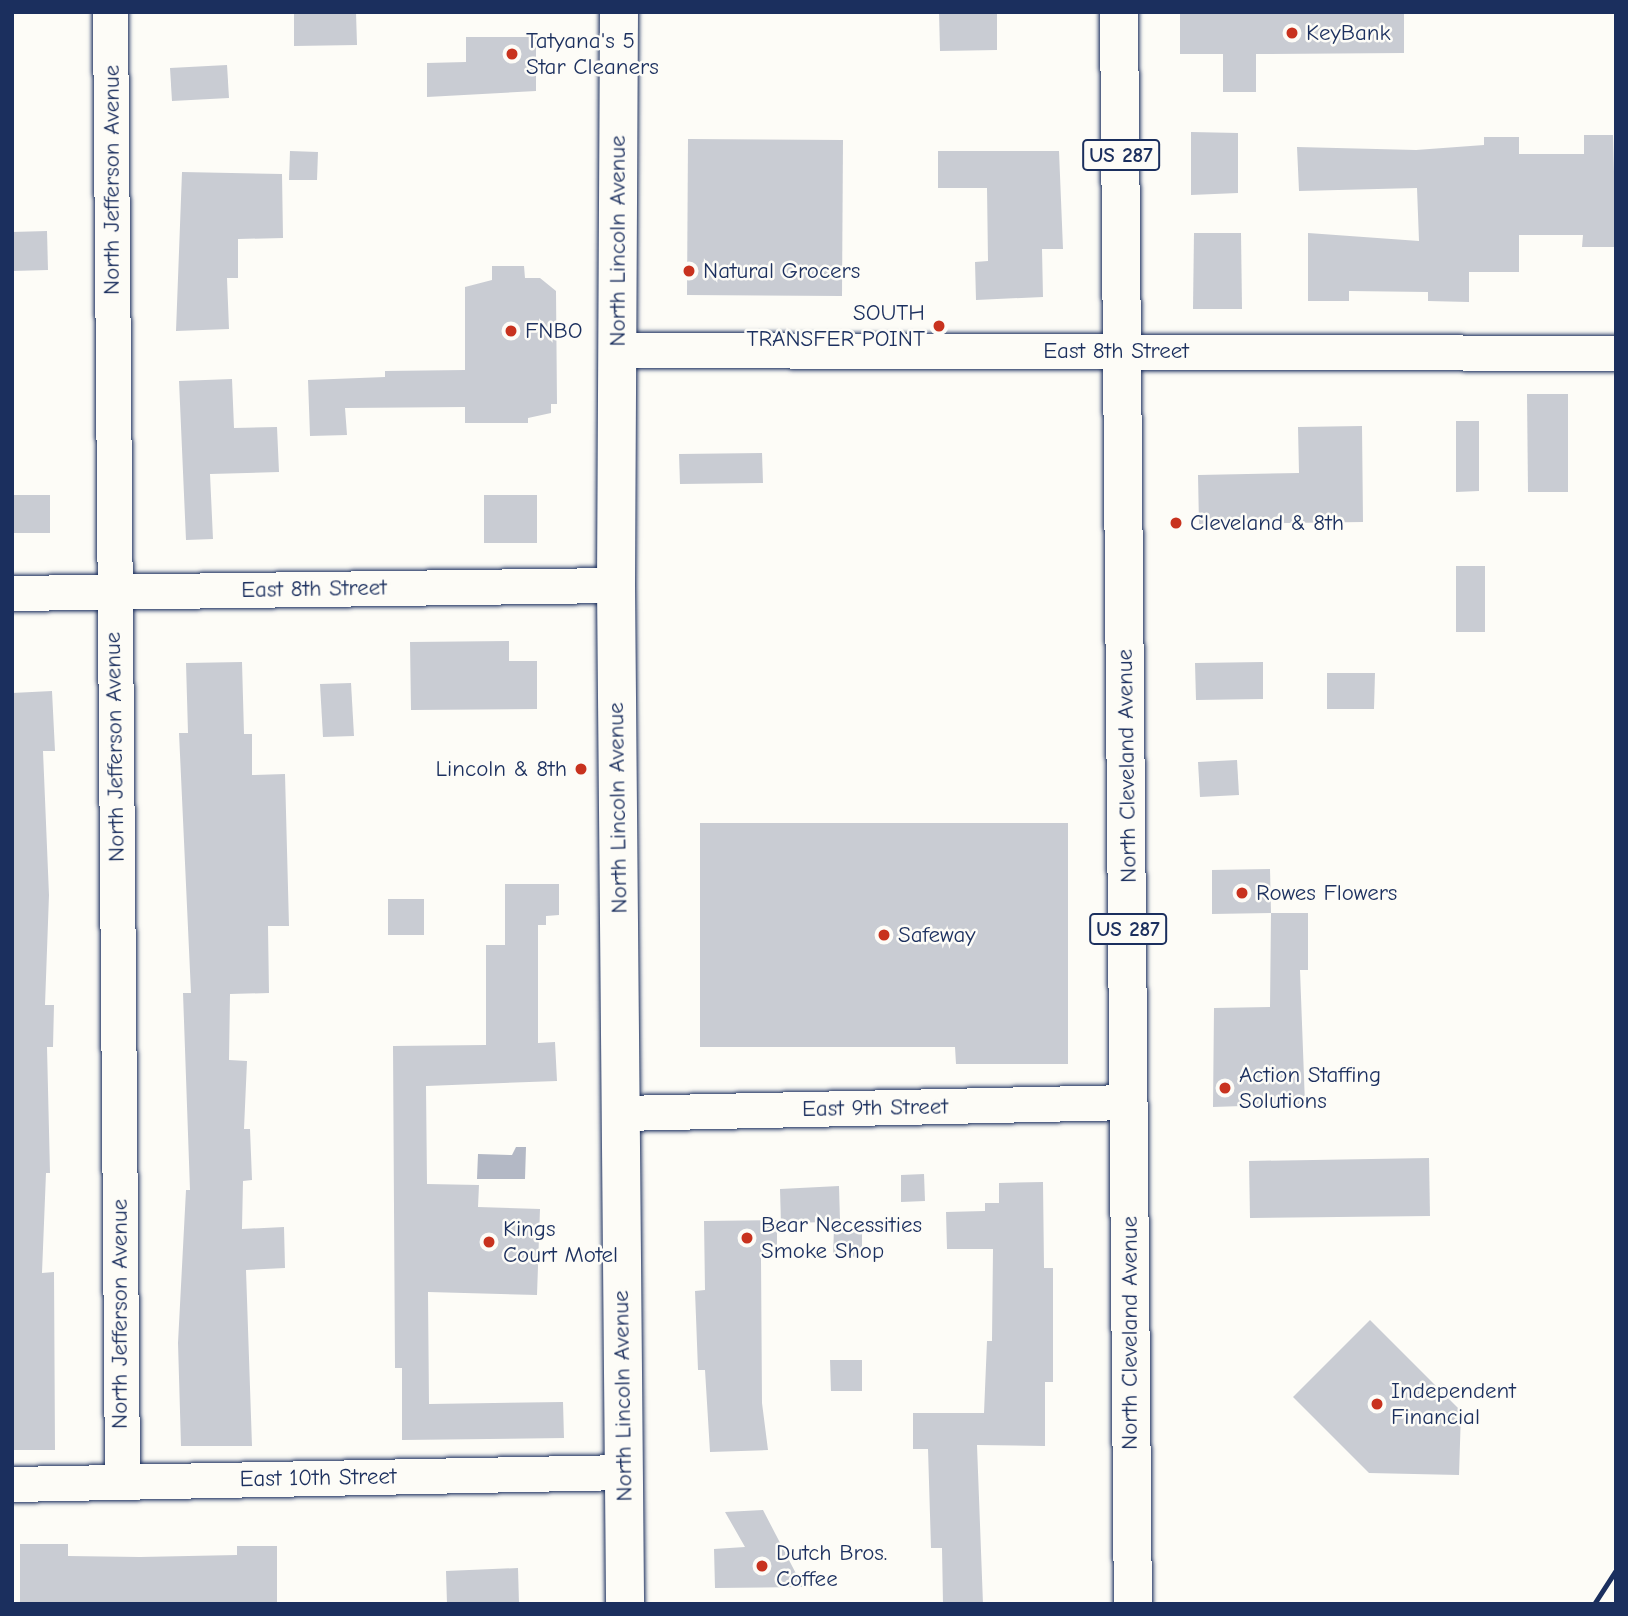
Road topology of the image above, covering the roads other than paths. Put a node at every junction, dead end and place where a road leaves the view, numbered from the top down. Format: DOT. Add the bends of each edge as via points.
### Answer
graph roads {
  1 [pos="110,12"];
  2 [pos="619,12"];
  3 [pos="1119,12"];
  4 [pos="617,350"];
  5 [pos="1124,351"];
  6 [pos="1616,353"];
  7 [pos="616,585"];
  8 [pos="114,592"];
  9 [pos="12,593"];
  10 [pos="1129,1102"];
  11 [pos="621,1113"];
  12 [pos="624,1472"];
  13 [pos="122,1482"];
  14 [pos="12,1484"];
  15 [pos="625,1604"];
  16 [pos="1133,1604"];
  1 -- 8 [label="street, North Jefferson Avenue"];
  2 -- 4 [label="highway, North Lincoln Avenue"];
  3 -- 5 [label="highway, North Cleveland Avenue / US 287"];
  4 -- 5 [label="street, East 8th Street"];
  4 -- 7 [label="highway, North Lincoln Avenue"];
  5 -- 6 [label="street, East 8th Street"];
  5 -- 10 [label="highway, North Cleveland Avenue / US 287"];
  7 -- 8 [label="street, East 8th Street"];
  7 -- 11 [label="highway, North Lincoln Avenue"];
  8 -- 9 [label="street, East 8th Street"];
  8 -- 13 [label="street, North Jefferson Avenue"];
  10 -- 11 [label="street, East 9th Street"];
  10 -- 16 [label="highway, North Cleveland Avenue / US 287"];
  11 -- 12 [label="highway, North Lincoln Avenue"];
  12 -- 13 [label="street, East 10th Street"];
  12 -- 15 [label="highway, North Lincoln Avenue"];
  13 -- 14 [label="street, East 10th Street"];
}
